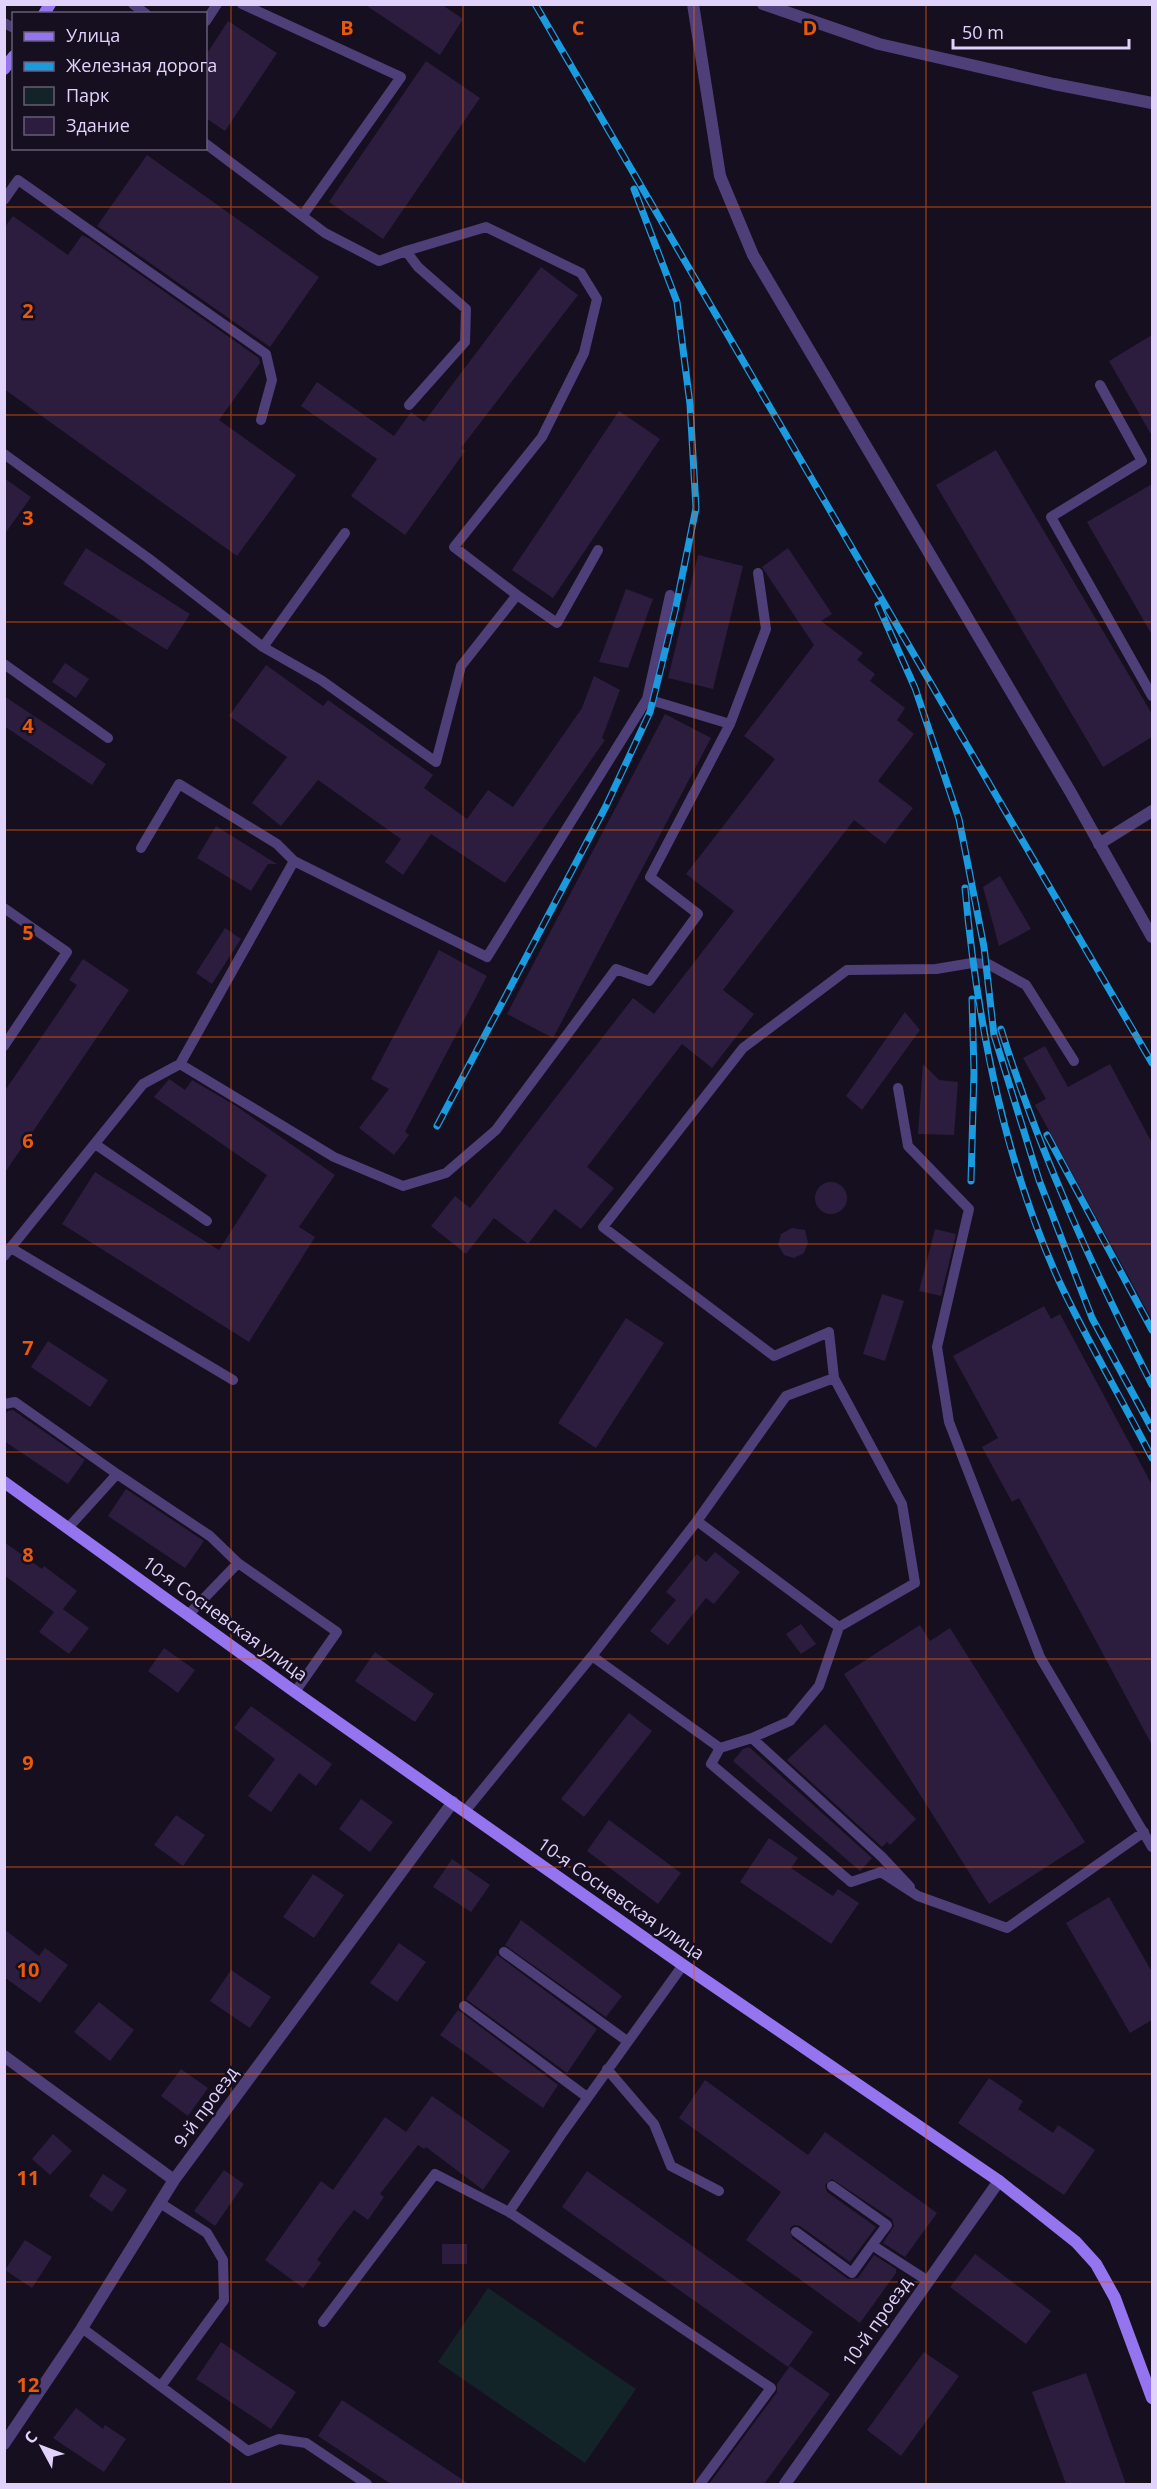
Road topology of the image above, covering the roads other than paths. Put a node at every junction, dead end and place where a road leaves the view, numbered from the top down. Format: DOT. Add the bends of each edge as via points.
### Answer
graph roads {
  1 [pos="217,4"];
  2 [pos="242,4"];
  3 [pos="693,4"];
  4 [pos="763,4"];
  5 [pos="207,19"];
  6 [pos="1152,103"];
  7 [pos="207,145"];
  8 [pos="4,200"];
  9 [pos="303,215"];
  10 [pos="406,251"];
  11 [pos="1100,385"];
  12 [pos="409,405"];
  13 [pos="261,420"];
  14 [pos="4,454"];
  15 [pos="345,533"];
  16 [pos="598,550"];
  17 [pos="758,573"];
  18 [pos="517,595"];
  19 [pos="670,595"];
  20 [pos="263,647"];
  21 [pos="4,664"];
  22 [pos="1152,696"];
  23 [pos="647,699"];
  24 [pos="730,724"];
  25 [pos="108,738"];
  26 [pos="1152,811"];
  27 [pos="1099,844"];
  28 [pos="141,848"];
  29 [pos="294,861"];
  30 [pos="4,908"];
  31 [pos="1152,937"];
  32 [pos="4,1046"];
  33 [pos="1074,1061"];
  34 [pos="180,1064"];
  35 [pos="898,1088"];
  36 [pos="94,1144"];
  37 [pos="207,1221"];
  38 [pos="8,1252"];
  39 [pos="834,1378"];
  40 [pos="233,1380"];
  41 [pos="4,1404"];
  42 [pos="117,1474"];
  43 [pos="4,1482"];
  44 [pos="697,1521"];
  45 [pos="68,1528"];
  46 [pos="238,1563"];
  47 [pos="188,1615"];
  48 [pos="839,1627"];
  49 [pos="592,1656"];
  50 [pos="295,1692"];
  51 [pos="752,1738"];
  52 [pos="720,1748"];
  53 [pos="453,1802"];
  54 [pos="466,1810"];
  55 [pos="1143,1832"];
  56 [pos="1152,1847"];
  57 [pos="918,1896"];
  58 [pos="504,1952"];
  59 [pos="683,1965"];
  60 [pos="464,2006"];
  61 [pos="627,2041"];
  62 [pos="4,2056"];
  63 [pos="607,2069"];
  64 [pos="587,2097"];
  65 [pos="174,2180"];
  66 [pos="999,2181"];
  67 [pos="832,2186"];
  68 [pos="719,2191"];
  69 [pos="160,2203"];
  70 [pos="509,2212"];
  71 [pos="796,2232"];
  72 [pos="872,2245"];
  73 [pos="928,2282"];
  74 [pos="323,2322"];
  75 [pos="82,2328"];
  76 [pos="161,2386"];
  77 [pos="1152,2398"];
  78 [pos="4,2444"];
  79 [pos="367,2484"];
  80 [pos="700,2484"];
  81 [pos="785,2484"];
  1 -- 5 [label="lane"];
  2 -- 9 [label="lane" via="402,77"];
  3 -- 27 [label="street" via="720,176 753,255"];
  4 -- 6 [label="street" via="879,44"];
  7 -- 9 [label="lane"];
  8 -- 13 [label="lane" via="18,180 266,354 272,380"];
  9 -- 10 [label="lane" via="325,233 379,261"];
  10 -- 12 [label="lane" via="418,267 466,309 465,342"];
  10 -- 18 [label="lane" via="486,227 581,273 597,299 584,353 542,437 454,547"];
  11 -- 22 [label="lane" via="1142,461 1051,517"];
  14 -- 20 [label="lane"];
  15 -- 20 [label="lane"];
  16 -- 18 [label="lane" via="556,623"];
  17 -- 24 [label="lane" via="766,628"];
  18 -- 20 [label="lane" via="461,666 435,762 321,680"];
  19 -- 23 [label="lane"];
  21 -- 25 [label="lane"];
  23 -- 24 [label="lane"];
  23 -- 29 [label="lane" via="487,957"];
  24 -- 34 [label="lane" via="650,877 698,914 649,981 616,969 496,1130 446,1173 403,1186 334,1157"];
  26 -- 27 [label="street"];
  27 -- 31 [label="street"];
  28 -- 29 [label="lane" via="179,784 278,844"];
  29 -- 34 [label="lane"];
  30 -- 32 [label="lane" via="67,952"];
  33 -- 39 [label="lane" via="1026,985 988,964 847,970 743,1048 603,1227 774,1356 829,1332"];
  34 -- 36 [label="lane" via="143,1084"];
  35 -- 55 [label="lane" via="908,1146 969,1209 937,1347 949,1422 1040,1657"];
  36 -- 37 [label="lane"];
  36 -- 38 [label="lane"];
  38 -- 40 [label="lane"];
  39 -- 44 [label="lane" via="786,1396"];
  39 -- 48 [label="lane" via="902,1504 915,1583"];
  41 -- 42 [label="lane" via="15,1402"];
  42 -- 45 [label="lane"];
  42 -- 46 [label="lane" via="210,1536"];
  43 -- 45 [label="street, 10-я Сосневская улица"];
  44 -- 48 [label="lane"];
  44 -- 49 [label="lane"];
  45 -- 47 [label="street, 10-я Сосневская улица"];
  46 -- 47 [label="lane"];
  46 -- 50 [label="lane" via="337,1632"];
  47 -- 50 [label="street, 10-я Сосневская улица"];
  48 -- 51 [label="lane" via="819,1686 790,1721"];
  49 -- 52 [label="lane"];
  49 -- 54 [label="lane"];
  50 -- 53 [label="street, 10-я Сосневская улица"];
  51 -- 52 [label="lane"];
  51 -- 57 [label="lane" via="882,1857"];
  52 -- 57 [label="lane" via="711,1764 851,1881 881,1872"];
  53 -- 54 [label="street, 10-я Сосневская улица"];
  53 -- 65 [label="street, 9-й проезд"];
  54 -- 59 [label="street, 10-я Сосневская улица"];
  55 -- 56 [label="lane"];
  55 -- 57 [label="lane" via="1007,1928"];
  58 -- 61 [label="lane"];
  59 -- 61 [label="lane"];
  59 -- 66 [label="street, 10-я Сосневская улица"];
  60 -- 64 [label="lane"];
  61 -- 63 [label="lane"];
  62 -- 65 [label="street"];
  63 -- 64 [label="lane"];
  63 -- 68 [label="lane" via="654,2124 671,2166"];
  64 -- 70 [label="lane"];
  65 -- 69 [label="street, 9-й проезд"];
  66 -- 73 [label="street, 10-й проезд"];
  66 -- 77 [label="street, 10-я Сосневская улица" via="1076,2242 1096,2264 1115,2298"];
  67 -- 72 [label="lane" via="887,2225"];
  69 -- 75 [label="street, 9-й проезд"];
  69 -- 76 [label="lane" via="207,2233 223,2260 224,2300"];
  70 -- 74 [label="lane" via="435,2174"];
  70 -- 80 [label="lane" via="771,2388"];
  71 -- 72 [label="lane" via="852,2273"];
  72 -- 73 [label="lane"];
  73 -- 81 [label="street, 10-й проезд"];
  75 -- 76 [label="lane"];
  75 -- 78 [label="street, 9-й проезд"];
  76 -- 79 [label="lane" via="248,2451 279,2439 306,2443"];
}
